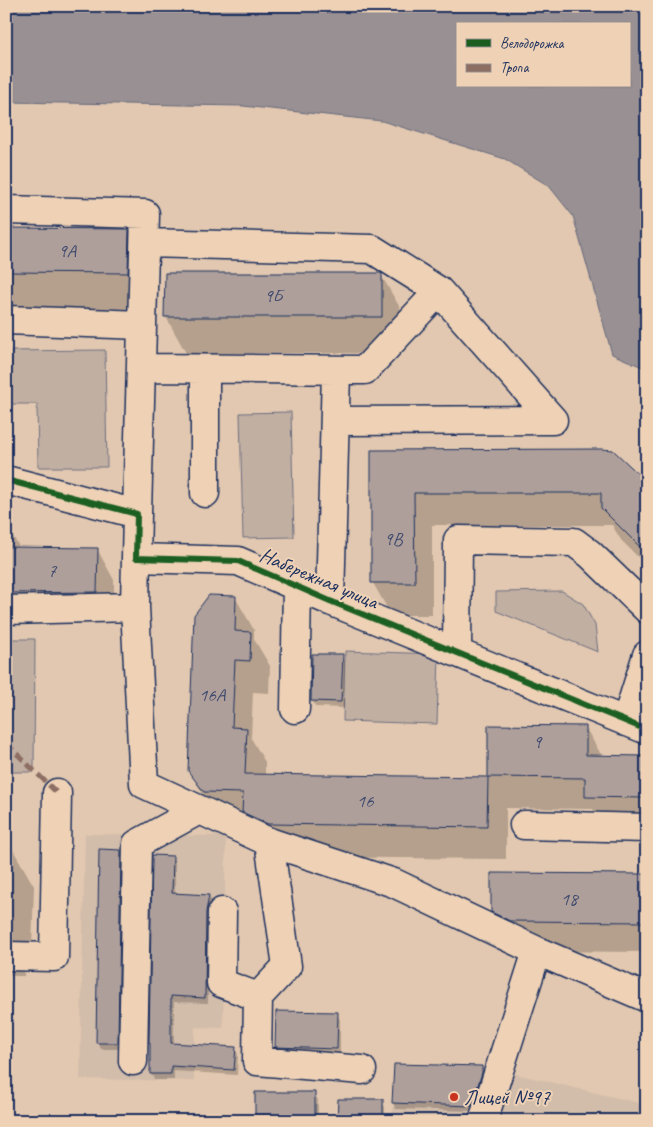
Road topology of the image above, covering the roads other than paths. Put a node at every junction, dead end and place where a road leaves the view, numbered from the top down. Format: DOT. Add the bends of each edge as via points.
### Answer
graph roads {
  1 [pos="6,210"];
  2 [pos="144,243"];
  3 [pos="438,292"];
  4 [pos="6,320"];
  5 [pos="142,324"];
  6 [pos="141,368"];
  7 [pos="205,369"];
  8 [pos="336,371"];
  9 [pos="335,421"];
  10 [pos="6,480"];
  11 [pos="205,492"];
  12 [pos="137,514"];
  13 [pos="136,558"];
  14 [pos="297,587"];
  15 [pos="330,601"];
  16 [pos="135,607"];
  17 [pos="647,609"];
  18 [pos="6,610"];
  19 [pos="456,652"];
  20 [pos="646,658"];
  21 [pos="295,709"];
  22 [pos="636,726"];
  23 [pos="57,793"];
  24 [pos="199,810"];
  25 [pos="524,825"];
  26 [pos="647,828"];
  27 [pos="269,842"];
  28 [pos="222,912"];
  29 [pos="537,951"];
  30 [pos="6,956"];
  31 [pos="258,997"];
  32 [pos="647,998"];
  33 [pos="133,1061"];
  34 [pos="362,1070"];
  35 [pos="483,1121"];
  1 -- 2 [label="street" via="145,214"];
  2 -- 3 [label="street" via="372,248"];
  2 -- 5 [label="street"];
  3 -- 8 [label="street" via="365,370"];
  3 -- 9 [label="street" via="553,420"];
  4 -- 5 [label="street"];
  5 -- 6 [label="street"];
  6 -- 7 [label="street"];
  6 -- 12 [label="street"];
  7 -- 8 [label="street"];
  7 -- 11 [label="street"];
  8 -- 9 [label="street"];
  9 -- 15 [label="street"];
  10 -- 12 [label="street"];
  12 -- 13 [label="street"];
  13 -- 14 [label="street, Набережная улица" via="238,561"];
  13 -- 16 [label="street"];
  14 -- 15 [label="street, Набережная улица"];
  14 -- 21 [label="street"];
  15 -- 19 [label="street, Набережная улица"];
  16 -- 18 [label="street"];
  16 -- 24 [label="street" via="144,784"];
  17 -- 19 [label="street" via="574,542 458,540"];
  19 -- 22 [label="street, Набережная улица"];
  20 -- 22 [label="street"];
  23 -- 30 [label="street" via="54,957"];
  24 -- 27 [label="street"];
  24 -- 33 [label="street" via="137,844"];
  25 -- 26 [label="street"];
  27 -- 29 [label="street" via="394,883"];
  27 -- 31 [label="street" via="287,966"];
  28 -- 31 [label="street" via="221,983"];
  29 -- 32 [label="street"];
  29 -- 35 [label="street"];
  31 -- 34 [label="street" via="257,1061"];
}
